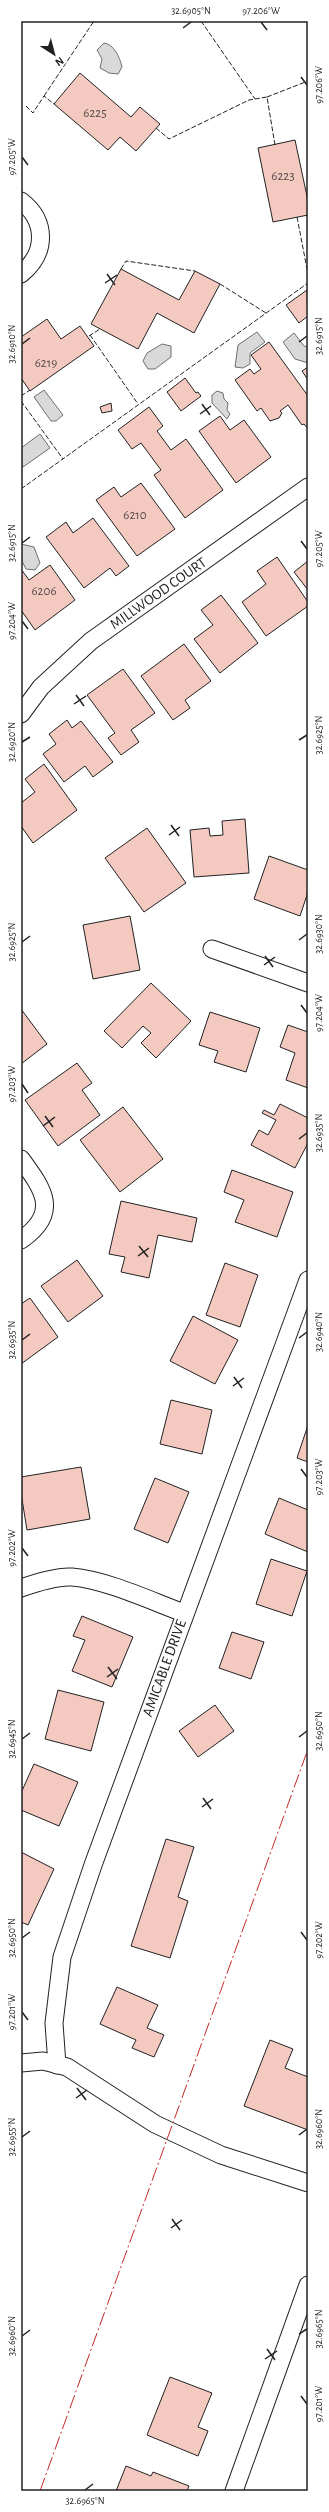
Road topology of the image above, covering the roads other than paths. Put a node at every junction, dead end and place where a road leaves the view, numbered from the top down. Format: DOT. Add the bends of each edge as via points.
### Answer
graph roads {
  1 [pos="21,201"];
  2 [pos="21,274"];
  3 [pos="308,487"];
  4 [pos="21,714"];
  5 [pos="212,949"];
  6 [pos="308,983"];
  7 [pos="21,1159"];
  8 [pos="21,1240"];
  9 [pos="308,1280"];
  10 [pos="21,1588"];
  11 [pos="184,1613"];
  12 [pos="21,2063"];
  13 [pos="57,2065"];
  14 [pos="308,2183"];
  15 [pos="308,2285"];
  16 [pos="236,2490"];
  1 -- 2 [label="street" via="38,219 41,238 35,259"];
  3 -- 4 [label="street, MILLWOOD COURT" via="91,641 41,687"];
  5 -- 6 [label="street"];
  7 -- 8 [label="street" via="40,1186 46,1206 41,1222"];
  9 -- 11 [label="street, AMICABLE DRIVE"];
  10 -- 11 [label="street" via="71,1577 112,1587"];
  11 -- 13 [label="street, AMICABLE DRIVE" via="92,1865 62,1957 54,2023"];
  12 -- 13 [label="street" via="43,2061"];
  13 -- 14 [label="street" via="67,2067 162,2127 221,2155"];
  15 -- 16 [label="street"];
}
